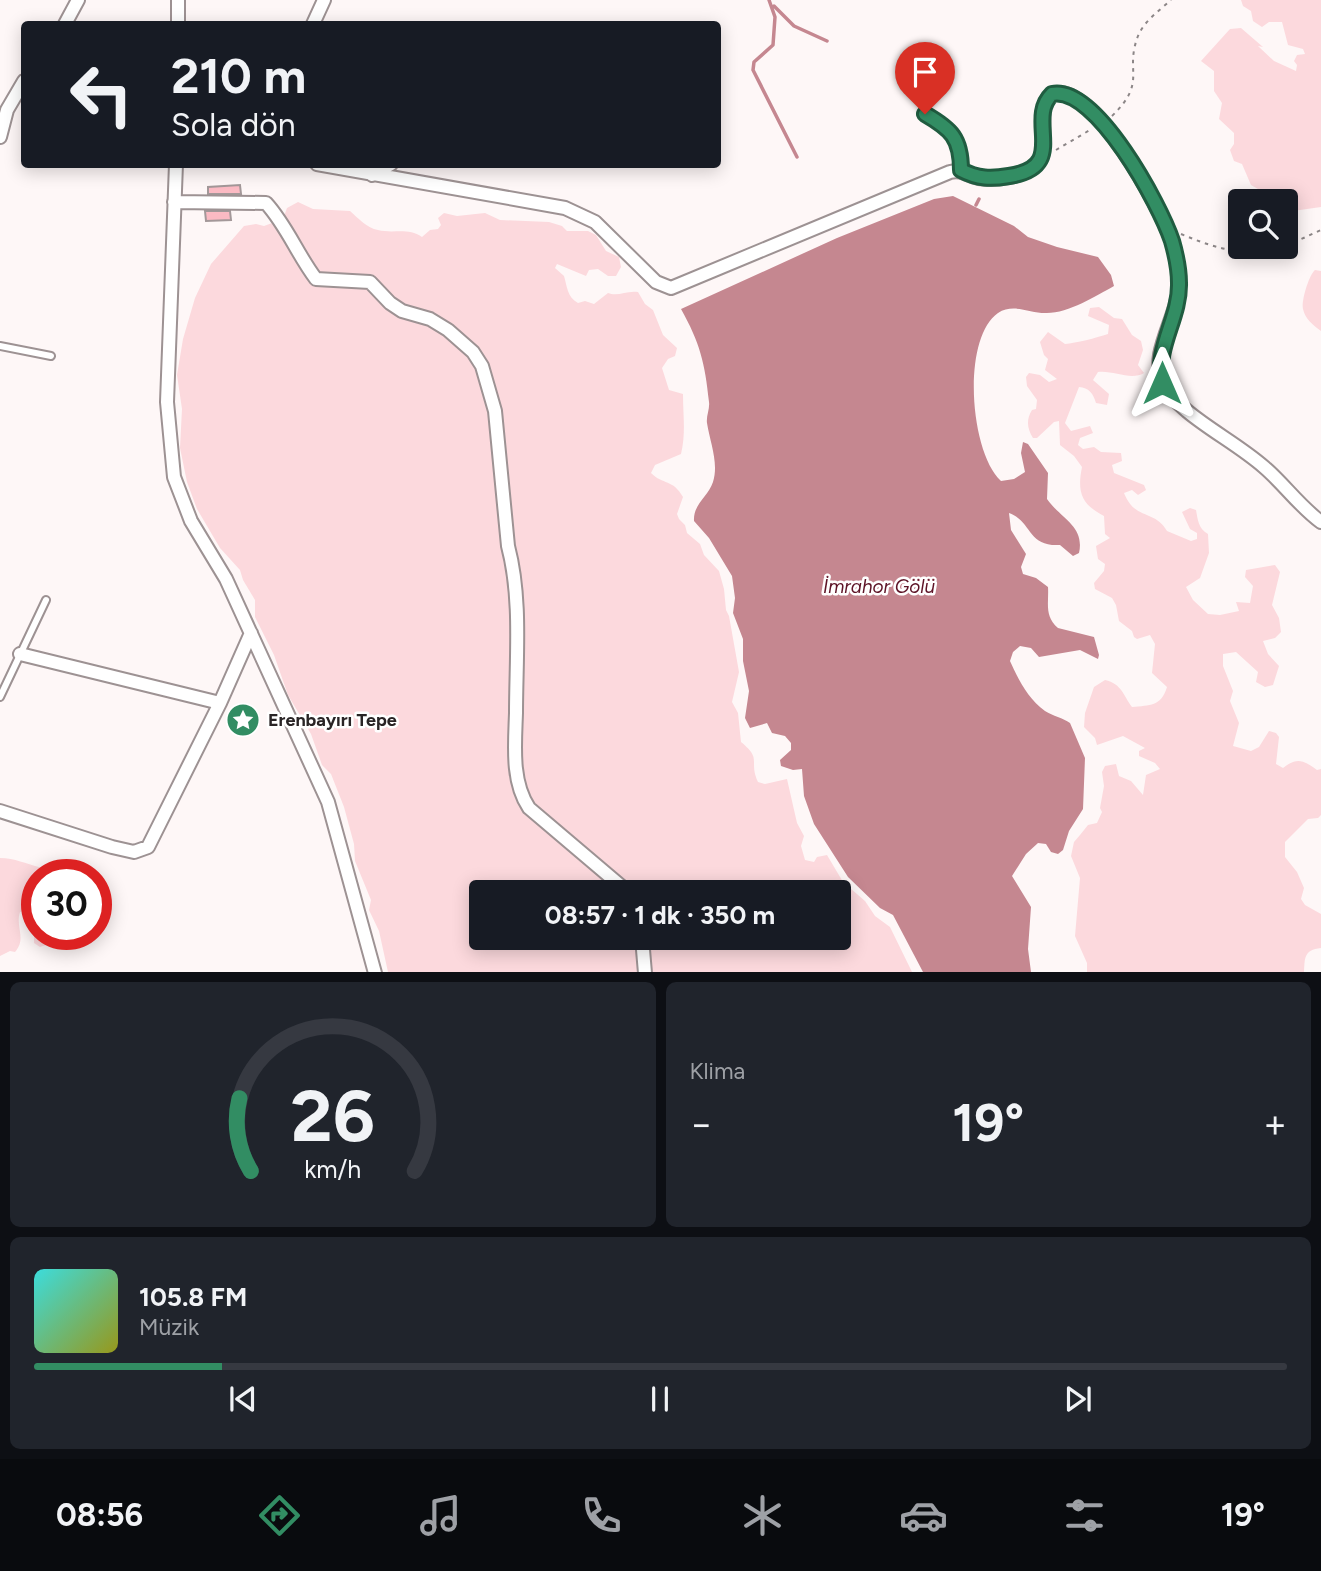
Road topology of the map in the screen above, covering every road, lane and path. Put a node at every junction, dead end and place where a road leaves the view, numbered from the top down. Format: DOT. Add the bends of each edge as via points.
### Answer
graph roads {
  1 [pos="78,0"];
  2 [pos="178,0"];
  3 [pos="324,0"];
  4 [pos="1171,0"];
  5 [pos="67,21"];
  6 [pos="178,21"];
  7 [pos="314,21"];
  8 [pos="21,86"];
  9 [pos="925,114"];
  10 [pos="1104,124"];
  11 [pos="0,137"];
  12 [pos="1038,163"];
  13 [pos="176,168"];
  14 [pos="337,168"];
  15 [pos="384,168"];
  16 [pos="961,170"];
  17 [pos="372,175"];
  18 [pos="174,202"];
  19 [pos="1164,222"];
  20 [pos="1321,230"];
  21 [pos="1298,240"];
  22 [pos="1228,249"];
  23 [pos="0,346"];
  24 [pos="51,356"];
  25 [pos="1321,522"];
  26 [pos="46,600"];
  27 [pos="251,633"];
  28 [pos="20,654"];
  29 [pos="0,697"];
  30 [pos="220,703"];
  31 [pos="0,811"];
  32 [pos="614,880"];
  33 [pos="643,950"];
  34 [pos="376,972"];
  35 [pos="645,972"];
  1 -- 5 [label="street"];
  2 -- 6 [label="street"];
  3 -- 7 [label="street"];
  4 -- 10 [label="path" via="1139,33 1130,98"];
  8 -- 11 [label="street" via="7,110"];
  9 -- 16 [label="street" via="956,138"];
  10 -- 12 [label="path" via="1062,144"];
  10 -- 12 [label="street" via="1075,98 1052,94 1043,107 1043,154"];
  10 -- 19 [label="street"];
  12 -- 16 [label="street" via="1007,177 981,178"];
  13 -- 18 [label="street"];
  14 -- 17 [label="street"];
  15 -- 17 [label="street"];
  16 -- 17 [label="street" via="671,288 656,282 595,222 565,208"];
  18 -- 27 [label="street" via="167,402 174,477 191,521"];
  18 -- 32 [label="street" via="266,202 282,220 316,279 370,282 390,303 430,319 473,352 482,366 495,411 513,566 515,745 522,798"];
  19 -- 22 [label="path" via="1177,233"];
  19 -- 25 [label="street" via="1178,265 1179,286 1163,346 1162,383 1174,400 1264,466"];
  20 -- 21 [label="path"];
  23 -- 24 [label="lane"];
  26 -- 28 [label="lane"];
  27 -- 30 [label="street"];
  27 -- 34 [label="street" via="328,802"];
  28 -- 29 [label="lane"];
  28 -- 30 [label="street"];
  30 -- 31 [label="street" via="154,840 141,851 112,847"];
  33 -- 35 [label="street"];
}
